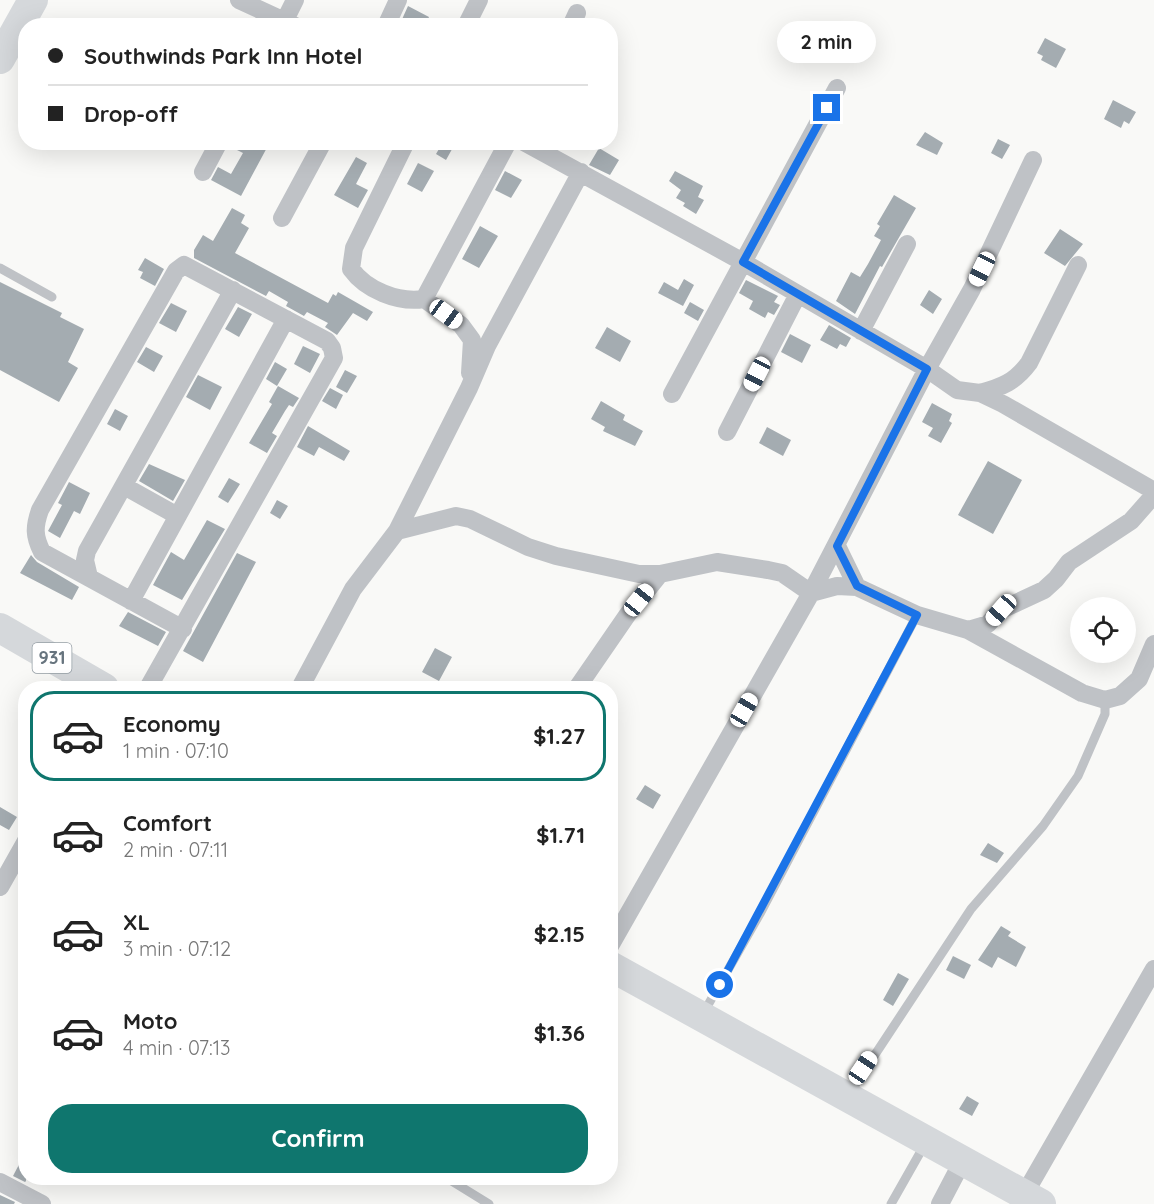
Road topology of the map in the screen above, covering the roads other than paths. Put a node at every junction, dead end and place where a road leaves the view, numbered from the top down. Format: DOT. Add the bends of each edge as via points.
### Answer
graph roads {
  1 [pos="33,0"];
  2 [pos="239,0"];
  3 [pos="295,0"];
  4 [pos="398,0"];
  5 [pos="479,0"];
  6 [pos="23,18"];
  7 [pos="275,18"];
  8 [pos="289,18"];
  9 [pos="390,18"];
  10 [pos="470,18"];
  11 [pos="18,27"];
  12 [pos="0,59"];
  13 [pos="837,88"];
  14 [pos="215,150"];
  15 [pos="319,150"];
  16 [pos="402,150"];
  17 [pos="504,150"];
  18 [pos="539,150"];
  19 [pos="1033,160"];
  20 [pos="203,172"];
  21 [pos="581,172"];
  22 [pos="282,218"];
  23 [pos="907,244"];
  24 [pos="743,262"];
  25 [pos="1078,266"];
  26 [pos="0,268"];
  27 [pos="233,290"];
  28 [pos="798,296"];
  29 [pos="52,297"];
  30 [pos="424,299"];
  31 [pos="286,319"];
  32 [pos="861,331"];
  33 [pos="927,369"];
  34 [pos="469,388"];
  35 [pos="980,393"];
  36 [pos="672,394"];
  37 [pos="727,432"];
  38 [pos="124,486"];
  39 [pos="1154,493"];
  40 [pos="176,515"];
  41 [pos="397,531"];
  42 [pos="837,546"];
  43 [pos="660,574"];
  44 [pos="89,577"];
  45 [pos="857,586"];
  46 [pos="811,593"];
  47 [pos="130,601"];
  48 [pos="917,615"];
  49 [pos="0,628"];
  50 [pos="183,629"];
  51 [pos="968,630"];
  52 [pos="1154,644"];
  53 [pos="92,681"];
  54 [pos="152,681"];
  55 [pos="304,681"];
  56 [pos="582,681"];
  57 [pos="1105,700"];
  58 [pos="18,855"];
  59 [pos="0,887"];
  60 [pos="618,932"];
  61 [pos="1154,969"];
  62 [pos="618,970"];
  63 [pos="702,1016"];
  64 [pos="847,1096"];
  65 [pos="926,1142"];
  66 [pos="963,1162"];
  67 [pos="0,1182"];
  68 [pos="458,1185"];
  69 [pos="1033,1200"];
  70 [pos="42,1204"];
  71 [pos="489,1204"];
  72 [pos="891,1204"];
  73 [pos="940,1204"];
  1 -- 6 [label="highway"];
  2 -- 7 [label="street"];
  3 -- 8 [label="street"];
  4 -- 9 [label="street"];
  5 -- 10 [label="street"];
  11 -- 12 [label="highway"];
  13 -- 24 [label="street"];
  14 -- 20 [label="street"];
  15 -- 22 [label="street"];
  16 -- 30 [label="street" via="354,248 351,269 358,279 383,292 411,301"];
  17 -- 30 [label="street"];
  18 -- 21 [label="street"];
  19 -- 33 [label="street" via="972,289"];
  21 -- 24 [label="street"];
  21 -- 34 [label="street" via="487,346"];
  23 -- 32 [label="street"];
  24 -- 28 [label="street"];
  24 -- 36 [label="street"];
  25 -- 35 [label="street" via="1018,378 1007,386"];
  26 -- 29 [label="lane"];
  27 -- 31 [label="street"];
  27 -- 38 [label="street"];
  27 -- 44 [label="street" via="189,266 179,267 40,510 34,527 42,552"];
  28 -- 32 [label="street"];
  28 -- 37 [label="street"];
  30 -- 34 [label="street" via="469,332"];
  31 -- 40 [label="street"];
  31 -- 50 [label="street" via="327,341 334,358"];
  32 -- 33 [label="street"];
  33 -- 35 [label="street" via="957,390"];
  33 -- 42 [label="street"];
  34 -- 41 [label="street"];
  35 -- 39 [label="street"];
  38 -- 40 [label="street"];
  38 -- 44 [label="street" via="87,551"];
  39 -- 51 [label="street" via="1131,521 1069,562 1044,590 1001,610 988,624"];
  40 -- 47 [label="street"];
  41 -- 43 [label="street" via="456,516 556,556 639,574"];
  41 -- 55 [label="street" via="353,589"];
  42 -- 45 [label="street"];
  42 -- 46 [label="street"];
  43 -- 46 [label="street" via="717,562 782,573"];
  43 -- 56 [label="street"];
  44 -- 47 [label="street"];
  45 -- 46 [label="street" via="837,586"];
  45 -- 48 [label="street"];
  46 -- 60 [label="street"];
  47 -- 50 [label="street"];
  48 -- 51 [label="street"];
  48 -- 63 [label="lane"];
  49 -- 53 [label="highway, 931"];
  50 -- 54 [label="street"];
  51 -- 57 [label="street" via="1082,693"];
  52 -- 57 [label="street" via="1139,679 1120,696"];
  57 -- 64 [label="lane" via="1105,714 1078,776 1043,826 970,909"];
  58 -- 59 [label="street"];
  61 -- 69 [label="street"];
  62 -- 63 [label="highway"];
  63 -- 64 [label="highway"];
  64 -- 65 [label="highway"];
  65 -- 66 [label="highway"];
  65 -- 72 [label="lane"];
  66 -- 69 [label="highway"];
  66 -- 73 [label="street"];
  67 -- 70 [label="street"];
  68 -- 71 [label="lane"];
}
